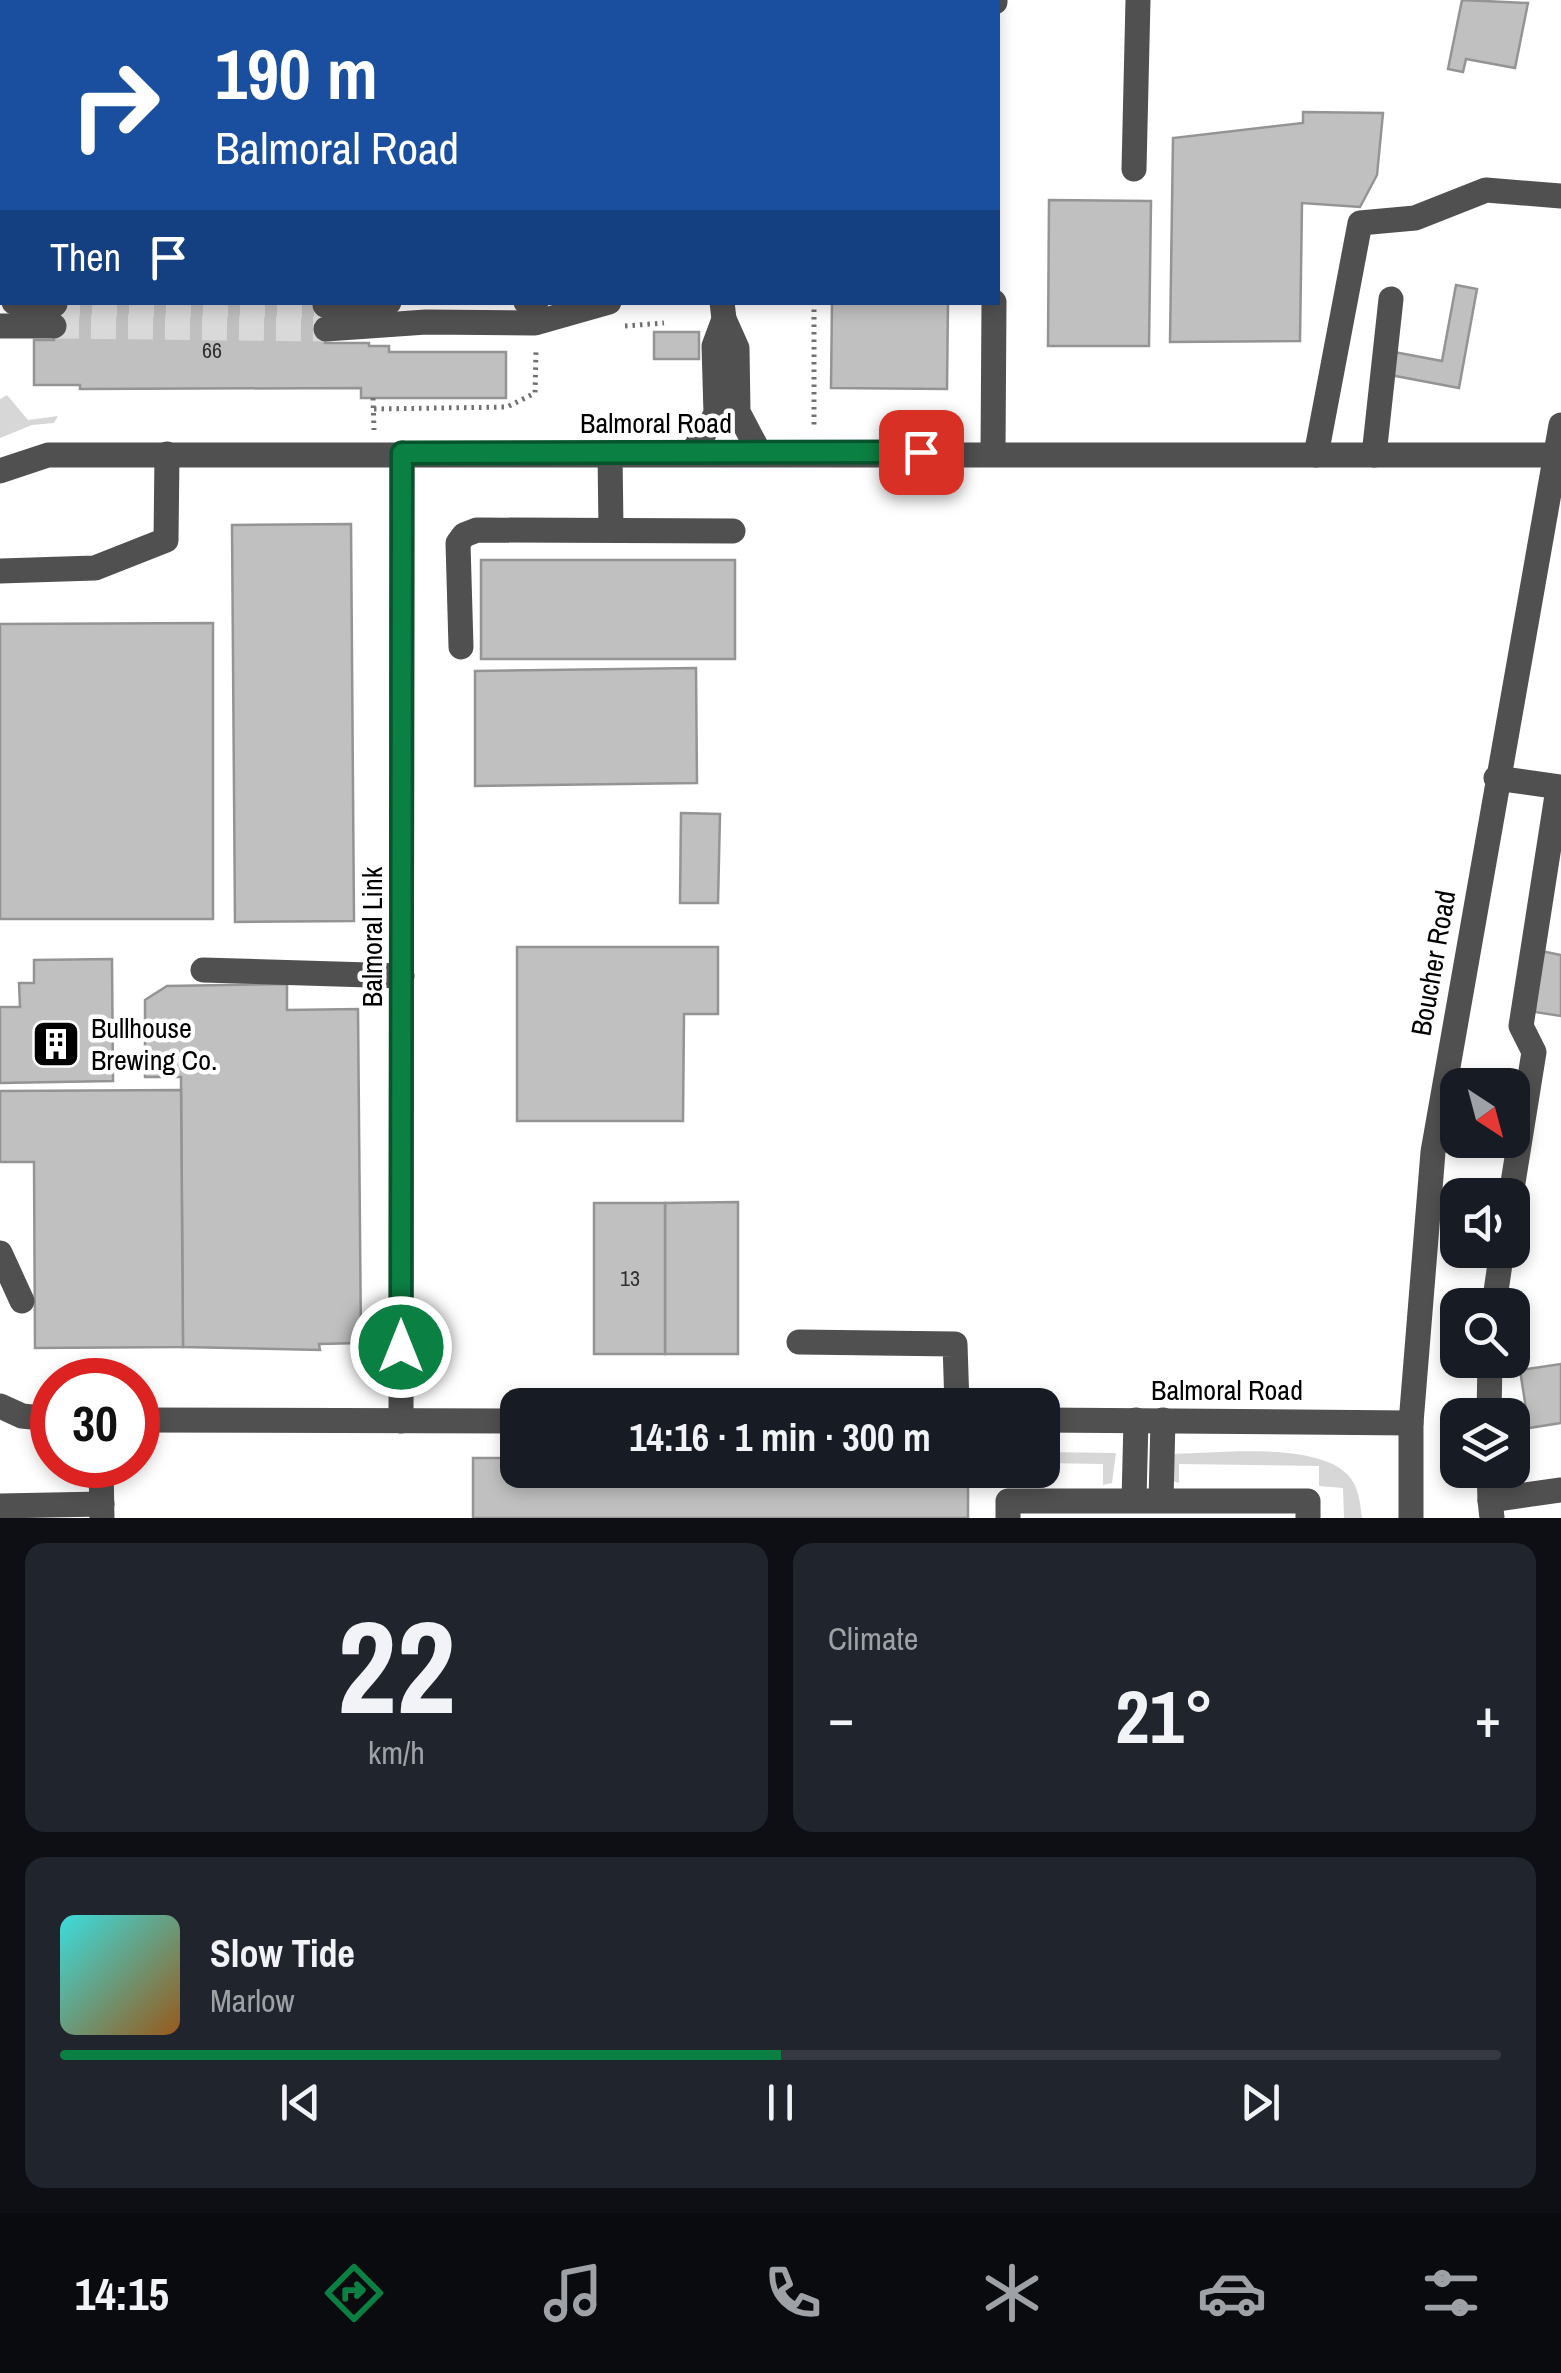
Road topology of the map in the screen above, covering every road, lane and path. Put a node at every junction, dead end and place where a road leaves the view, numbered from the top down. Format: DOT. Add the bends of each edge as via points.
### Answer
graph roads {
  1 [pos="1138,0"];
  2 [pos="1134,168"];
  3 [pos="1561,196"];
  4 [pos="1391,299"];
  5 [pos="23,305"];
  6 [pos="376,305"];
  7 [pos="814,305"];
  8 [pos="994,305"];
  9 [pos="723,311"];
  10 [pos="54,315"];
  11 [pos="609,315"];
  12 [pos="326,317"];
  13 [pos="664,322"];
  14 [pos="0,326"];
  15 [pos="536,334"];
  16 [pos="373,398"];
  17 [pos="374,409"];
  18 [pos="374,420"];
  19 [pos="1561,425"];
  20 [pos="759,452"];
  21 [pos="814,452"];
  22 [pos="993,452"];
  23 [pos="402,453"];
  24 [pos="610,453"];
  25 [pos="692,453"];
  26 [pos="167,454"];
  27 [pos="1554,454"];
  28 [pos="1316,455"];
  29 [pos="1374,455"];
  30 [pos="0,471"];
  31 [pos="610,529"];
  32 [pos="733,531"];
  33 [pos="0,570"];
  34 [pos="461,647"];
  35 [pos="1496,778"];
  36 [pos="1560,788"];
  37 [pos="203,970"];
  38 [pos="402,976"];
  39 [pos="1514,1178"];
  40 [pos="0,1253"];
  41 [pos="22,1301"];
  42 [pos="799,1342"];
  43 [pos="957,1388"];
  44 [pos="0,1406"];
  45 [pos="30,1417"];
  46 [pos="160,1420"];
  47 [pos="1060,1420"];
  48 [pos="1136,1420"];
  49 [pos="1163,1420"];
  50 [pos="401,1421"];
  51 [pos="500,1421"];
  52 [pos="1411,1423"];
  53 [pos="1561,1490"];
  54 [pos="1134,1500"];
  55 [pos="1161,1500"];
  56 [pos="0,1506"];
  57 [pos="1491,1509"];
  58 [pos="102,1511"];
  59 [pos="1008,1518"];
  60 [pos="1308,1518"];
  61 [pos="1411,1518"];
  1 -- 2 [label="street"];
  3 -- 28 [label="street" via="1486,190 1401,222 1360,223"];
  4 -- 29 [label="street"];
  5 -- 10 [label="street"];
  6 -- 12 [label="street"];
  7 -- 21 [label="path"];
  8 -- 22 [label="street"];
  9 -- 20 [label="street" via="737,348 738,412"];
  9 -- 25 [label="street" via="714,346 716,414"];
  10 -- 14 [label="street"];
  11 -- 12 [label="street" via="535,323"];
  11 -- 13 [label="path"];
  15 -- 17 [label="path" via="535,393 507,408"];
  16 -- 17 [label="path"];
  17 -- 18 [label="path"];
  19 -- 27 [label="street, Boucher Road"];
  20 -- 21 [label="street, Balmoral Road"];
  20 -- 25 [label="street, Balmoral Road"];
  21 -- 22 [label="street, Balmoral Road"];
  22 -- 28 [label="street, Balmoral Road"];
  23 -- 24 [label="street, Balmoral Road"];
  23 -- 26 [label="street, Balmoral Road"];
  23 -- 38 [label="street, Balmoral Link"];
  24 -- 25 [label="street, Balmoral Road"];
  24 -- 31 [label="street"];
  26 -- 30 [label="street, Balmoral Road" via="48,455"];
  26 -- 33 [label="street" via="166,540 95,568"];
  27 -- 29 [label="street, Balmoral Road"];
  27 -- 35 [label="street, Boucher Road"];
  28 -- 29 [label="street, Balmoral Road"];
  31 -- 32 [label="street"];
  31 -- 34 [label="street" via="464,535 458,543"];
  35 -- 36 [label="street"];
  35 -- 52 [label="street, Boucher Road" via="1433,1152"];
  36 -- 39 [label="street" via="1521,1026 1534,1052"];
  37 -- 38 [label="street"];
  38 -- 50 [label="street, Balmoral Link"];
  40 -- 41 [label="street"];
  42 -- 43 [label="street" via="956,1344"];
  44 -- 45 [label="street"];
  46 -- 50 [label="street"];
  47 -- 48 [label="street, Balmoral Road"];
  48 -- 49 [label="street, Balmoral Road"];
  48 -- 54 [label="street"];
  49 -- 52 [label="street, Balmoral Road"];
  49 -- 55 [label="street"];
  50 -- 51 [label="street"];
  52 -- 61 [label="street, Boucher Road"];
  53 -- 57 [label="street"];
  54 -- 55 [label="street"];
  54 -- 59 [label="street" via="1008,1501"];
  55 -- 60 [label="street" via="1308,1501"];
  56 -- 58 [label="street"];
}
